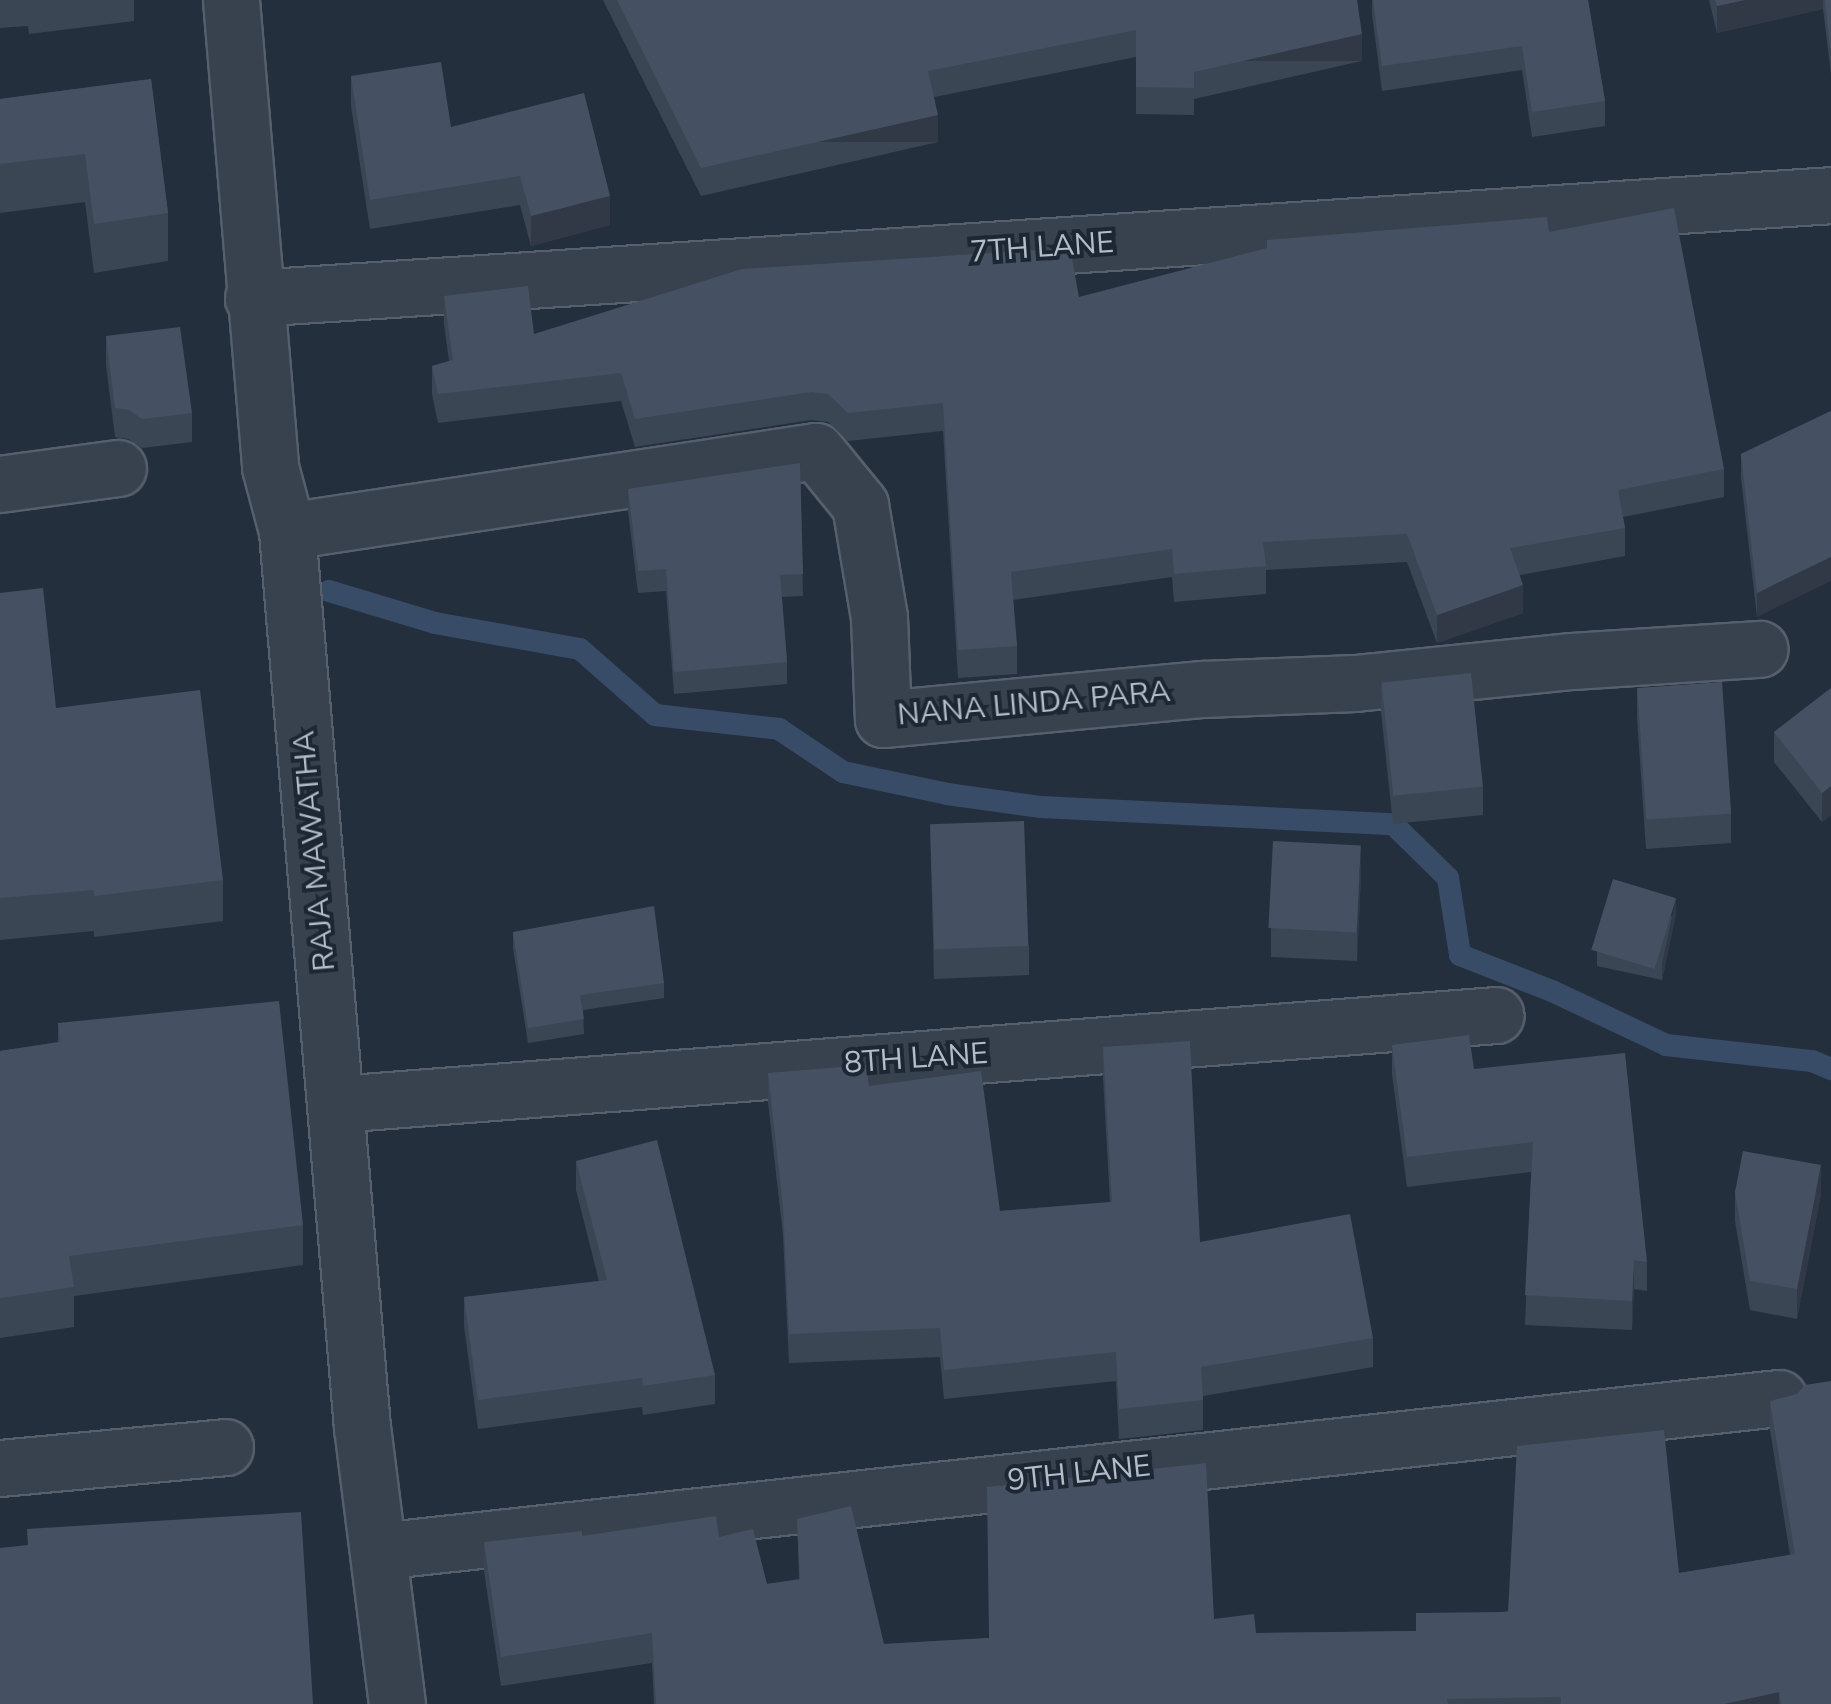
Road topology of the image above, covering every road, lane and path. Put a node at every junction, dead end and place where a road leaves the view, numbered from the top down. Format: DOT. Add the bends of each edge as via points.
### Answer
graph roads {
  1 [pos="231,0"];
  2 [pos="1831,194"];
  3 [pos="253,298"];
  4 [pos="118,468"];
  5 [pos="0,484"];
  6 [pos="287,530"];
  7 [pos="1760,650"];
  8 [pos="1496,1015"];
  9 [pos="337,1104"];
  10 [pos="1778,1398"];
  11 [pos="225,1447"];
  12 [pos="0,1468"];
  13 [pos="379,1550"];
  14 [pos="397,1704"];
  1 -- 3 [label="street, RAJA MAWATHA"];
  2 -- 3 [label="street, 7TH LANE"];
  3 -- 6 [label="street, RAJA MAWATHA" via="270,467"];
  4 -- 5 [label="street"];
  6 -- 7 [label="street, NANA LINDA PARA" via="816,451 860,505 878,616 884,719"];
  6 -- 9 [label="street, RAJA MAWATHA"];
  8 -- 9 [label="street, 8TH LANE"];
  9 -- 13 [label="street, RAJA MAWATHA" via="362,1427"];
  10 -- 13 [label="street, 9TH LANE"];
  11 -- 12 [label="street"];
  13 -- 14 [label="street, RAJA MAWATHA"];
}
